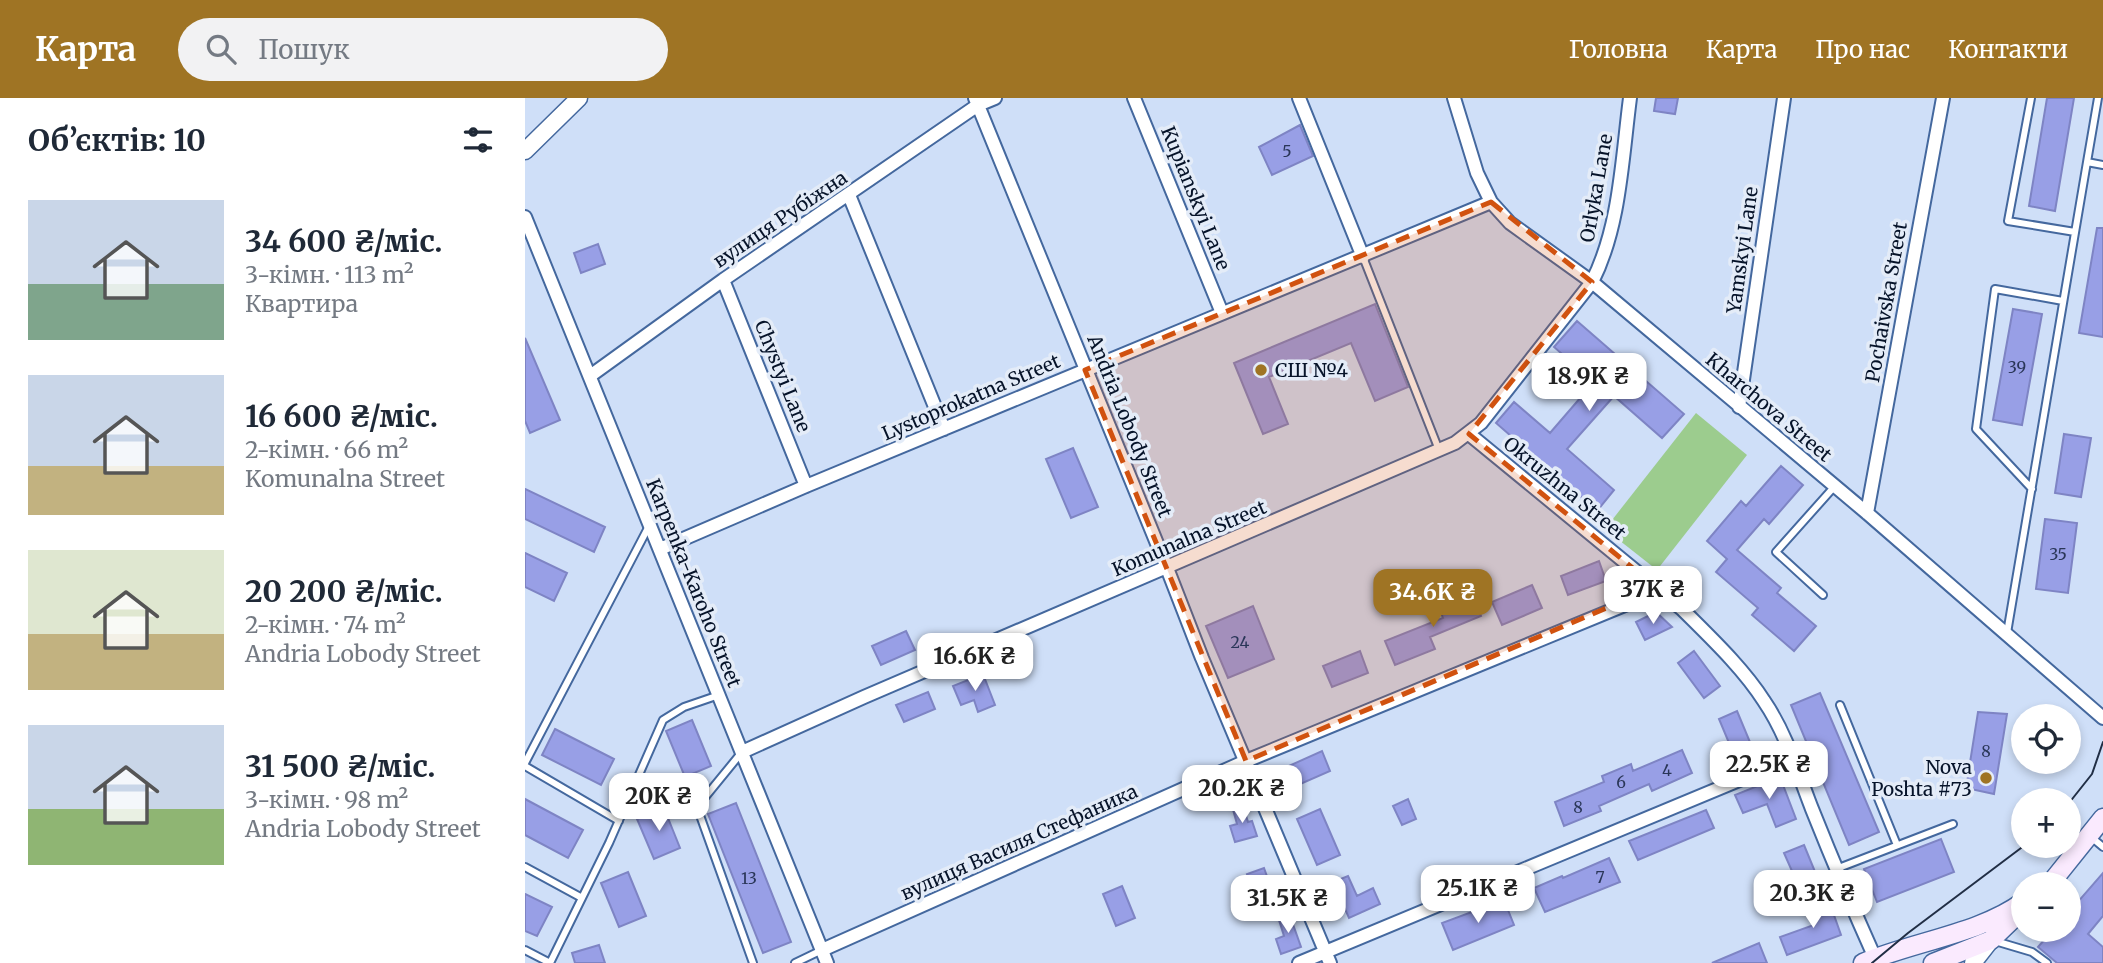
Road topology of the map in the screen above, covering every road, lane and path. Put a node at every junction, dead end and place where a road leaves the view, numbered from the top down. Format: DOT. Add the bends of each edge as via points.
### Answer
graph roads {
  1 [pos="579,98"];
  2 [pos="995,98"];
  3 [pos="1135,98"];
  4 [pos="1299,98"];
  5 [pos="1454,98"];
  6 [pos="1630,98"];
  7 [pos="1784,98"];
  8 [pos="1943,98"];
  9 [pos="2031,98"];
  10 [pos="2098,98"];
  11 [pos="977,101"];
  12 [pos="525,151"];
  13 [pos="2087,162"];
  14 [pos="2103,165"];
  15 [pos="849,195"];
  16 [pos="1491,202"];
  17 [pos="525,217"];
  18 [pos="2075,232"];
  19 [pos="1363,257"];
  20 [pos="723,280"];
  21 [pos="1593,282"];
  22 [pos="2063,301"];
  23 [pos="1222,313"];
  24 [pos="1085,370"];
  25 [pos="590,376"];
  26 [pos="1739,407"];
  27 [pos="944,429"];
  28 [pos="1469,434"];
  29 [pos="1439,450"];
  30 [pos="806,486"];
  31 [pos="1834,487"];
  32 [pos="2032,489"];
  33 [pos="1867,513"];
  34 [pos="650,524"];
  35 [pos="660,549"];
  36 [pos="1167,568"];
  37 [pos="1656,587"];
  38 [pos="1823,595"];
  39 [pos="2007,634"];
  40 [pos="719,695"];
  41 [pos="1840,705"];
  42 [pos="2103,718"];
  43 [pos="742,752"];
  44 [pos="1792,758"];
  45 [pos="1247,761"];
  46 [pos="525,765"];
  47 [pos="2103,818"];
  48 [pos="619,821"];
  49 [pos="1953,824"];
  50 [pos="2096,841"];
  51 [pos="1897,845"];
  52 [pos="525,867"];
  53 [pos="1836,869"];
  54 [pos="2061,872"];
  55 [pos="582,898"];
  56 [pos="2011,909"];
  57 [pos="2011,921"];
  58 [pos="1991,940"];
  59 [pos="525,950"];
  60 [pos="822,950"];
  61 [pos="1328,958"];
  62 [pos="1869,960"];
  63 [pos="550,963"];
  64 [pos="753,963"];
  65 [pos="795,963"];
  66 [pos="827,963"];
  67 [pos="1299,963"];
  68 [pos="1933,963"];
  69 [pos="1973,963"];
  70 [pos="2047,963"];
  1 -- 12 [label="street"];
  2 -- 11 [label="street, вулиця Рубіжна"];
  3 -- 23 [label="street, Kupianskyi Lane"];
  4 -- 19 [label="street"];
  5 -- 16 [label="street, Kharchova Street"];
  6 -- 21 [label="street, Orlyka Lane" via="1611,224"];
  7 -- 26 [label="street, Yamskyi Lane"];
  8 -- 33 [label="street, Pochaivska Street"];
  9 -- 18 [label="lane" via="2008,220"];
  10 -- 13 [label="lane"];
  11 -- 15 [label="street, вулиця Рубіжна"];
  11 -- 24 [label="street, Andria Lobody Street"];
  13 -- 14 [label="lane"];
  13 -- 18 [label="lane"];
  15 -- 20 [label="street, вулиця Рубіжна"];
  15 -- 27 [label="street"];
  16 -- 19 [label="street, Lystoprokatna Street"];
  16 -- 21 [label="street, Kharchova Street" via="1510,223"];
  17 -- 25 [label="street, Karpenka-Karoho Street"];
  18 -- 22 [label="lane"];
  19 -- 23 [label="street, Lystoprokatna Street"];
  19 -- 29 [label="lane"];
  20 -- 25 [label="street, вулиця Рубіжна"];
  20 -- 30 [label="street, Chystyi Lane"];
  21 -- 26 [label="street, Kharchova Street"];
  21 -- 28 [label="street, Komunalna Street"];
  22 -- 32 [label="lane"];
  22 -- 32 [label="lane" via="1995,289 1976,429"];
  23 -- 24 [label="street, Lystoprokatna Street"];
  24 -- 27 [label="street, Lystoprokatna Street"];
  24 -- 36 [label="street, Andria Lobody Street"];
  25 -- 34 [label="street, Karpenka-Karoho Street"];
  26 -- 31 [label="street, Kharchova Street"];
  27 -- 30 [label="street, Lystoprokatna Street"];
  28 -- 29 [label="street, Komunalna Street"];
  28 -- 37 [label="street, Okruzhna Street"];
  29 -- 36 [label="street, Komunalna Street"];
  30 -- 35 [label="street, Lystoprokatna Street"];
  31 -- 33 [label="street, Kharchova Street"];
  31 -- 38 [label="lane" via="1776,552"];
  32 -- 39 [label="lane"];
  33 -- 39 [label="street, Kharchova Street"];
  34 -- 35 [label="street, Karpenka-Karoho Street"];
  34 -- 46 [label="lane"];
  35 -- 40 [label="street, Karpenka-Karoho Street"];
  36 -- 43 [label="street, Komunalna Street"];
  36 -- 45 [label="street, Andria Lobody Street"];
  37 -- 44 [label="street, Okruzhna Street" via="1712,639 1763,699"];
  37 -- 45 [label="street, вулиця Василя Стефаника" via="1627,604"];
  39 -- 42 [label="street, Kharchova Street"];
  40 -- 43 [label="street, Karpenka-Karoho Street"];
  40 -- 48 [label="lane" via="663,720"];
  41 -- 51 [label="lane"];
  43 -- 60 [label="street, Karpenka-Karoho Street"];
  43 -- 64 [label="lane" via="697,807"];
  44 -- 53 [label="street, Okruzhna Street"];
  44 -- 61 [label="street"];
  45 -- 60 [label="street, вулиця Василя Стефаника"];
  45 -- 61 [label="street, Andria Lobody Street"];
  46 -- 48 [label="lane"];
  47 -- 50 [label="main road"];
  48 -- 55 [label="lane"];
  49 -- 51 [label="lane"];
  50 -- 54 [label="main road"];
  51 -- 53 [label="lane"];
  52 -- 55 [label="lane"];
  53 -- 62 [label="street, Okruzhna Street"];
  55 -- 63 [label="lane"];
  56 -- 62 [label="main road" via="1992,921"];
  57 -- 58 [label="main road"];
  58 -- 68 [label="main road"];
  58 -- 69 [label="street"];
  58 -- 70 [label="lane" via="2032,951"];
  59 -- 63 [label="lane"];
  60 -- 65 [label="lane"];
  60 -- 66 [label="street, Karpenka-Karoho Street"];
  61 -- 67 [label="street"];
}
